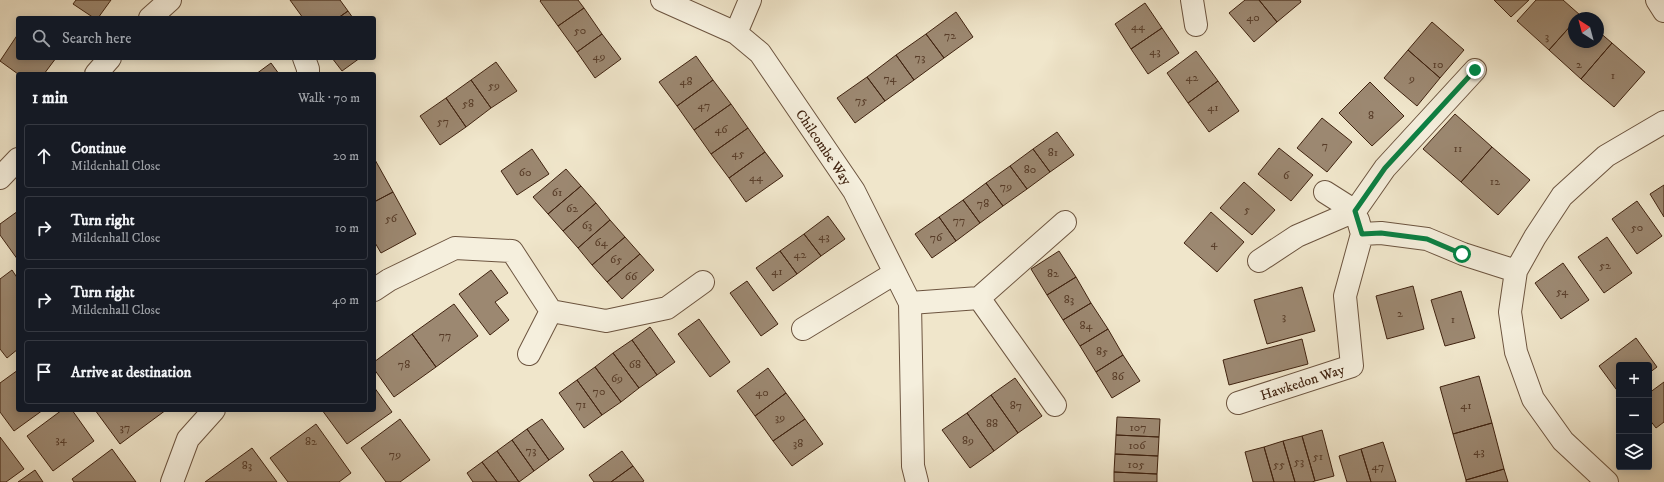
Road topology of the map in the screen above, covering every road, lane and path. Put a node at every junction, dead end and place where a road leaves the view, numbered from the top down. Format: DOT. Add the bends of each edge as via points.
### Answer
graph roads {
  1 [pos="170,0"];
  2 [pos="662,0"];
  3 [pos="750,0"];
  4 [pos="1192,0"];
  5 [pos="1656,0"];
  6 [pos="1664,11"];
  7 [pos="152,16"];
  8 [pos="1196,25"];
  9 [pos="736,33"];
  10 [pos="108,60"];
  11 [pos="305,60"];
  12 [pos="1475,70"];
  13 [pos="98,72"];
  14 [pos="308,72"];
  15 [pos="1664,122"];
  16 [pos="16,161"];
  17 [pos="0,178"];
  18 [pos="1325,192"];
  19 [pos="1355,211"];
  20 [pos="1065,222"];
  21 [pos="1362,234"];
  22 [pos="1259,261"];
  23 [pos="1516,271"];
  24 [pos="895,273"];
  25 [pos="703,282"];
  26 [pos="376,289"];
  27 [pos="979,298"];
  28 [pos="910,303"];
  29 [pos="551,311"];
  30 [pos="803,330"];
  31 [pos="529,354"];
  32 [pos="1238,403"];
  33 [pos="1055,405"];
  34 [pos="212,412"];
  35 [pos="172,482"];
  36 [pos="918,482"];
  37 [pos="1607,482"];
  1 -- 7 [label="street"];
  2 -- 9 [label="street, Chilcombe Way"];
  3 -- 9 [label="street"];
  4 -- 8 [label="street"];
  5 -- 6 [label="street"];
  9 -- 24 [label="street, Chilcombe Way" via="760,53 854,191"];
  10 -- 13 [label="street"];
  11 -- 14 [label="street"];
  12 -- 19 [label="street" via="1385,168"];
  15 -- 23 [label="street" via="1606,156 1562,196 1534,237"];
  16 -- 17 [label="street"];
  18 -- 19 [label="street"];
  19 -- 21 [label="street"];
  19 -- 22 [label="street" via="1297,236"];
  20 -- 27 [label="street"];
  21 -- 23 [label="street" via="1381,233 1427,239 1462,254"];
  21 -- 32 [label="street, Hawkedon Way" via="1345,296 1352,366"];
  23 -- 37 [label="street" via="1510,312 1516,352 1533,400 1563,441"];
  24 -- 28 [label="street, Chilcombe Way"];
  24 -- 30 [label="street"];
  25 -- 29 [label="street" via="666,308 606,321"];
  26 -- 29 [label="street" via="455,248 512,251"];
  27 -- 28 [label="street"];
  27 -- 33 [label="street"];
  28 -- 36 [label="street, Chilcombe Way" via="913,466"];
  29 -- 31 [label="street"];
  34 -- 35 [label="street" via="188,440"];
}
